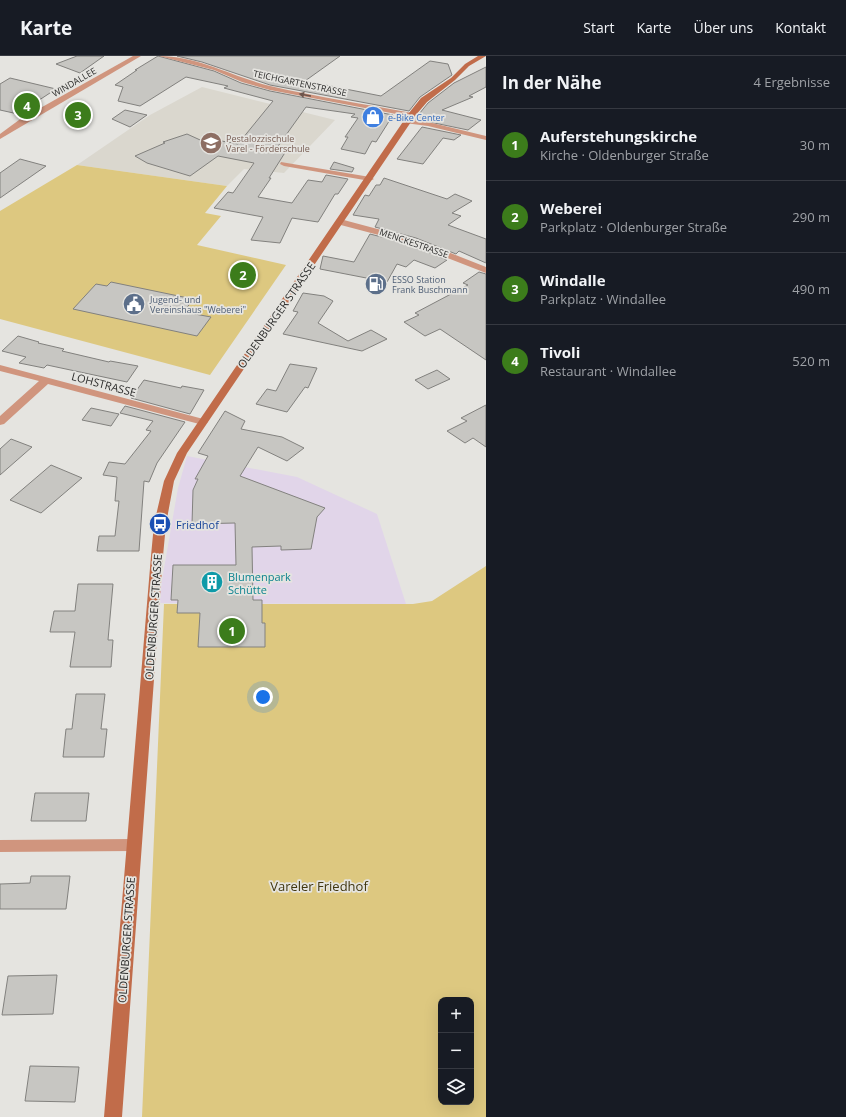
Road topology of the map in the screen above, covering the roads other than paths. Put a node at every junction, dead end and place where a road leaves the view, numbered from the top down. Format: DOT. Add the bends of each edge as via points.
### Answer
graph roads {
  1 [pos="138,56"];
  2 [pos="162,56"];
  3 [pos="482,56"];
  4 [pos="410,118"];
  5 [pos="0,137"];
  6 [pos="486,138"];
  7 [pos="284,164"];
  8 [pos="370,179"];
  9 [pos="340,222"];
  10 [pos="486,270"];
  11 [pos="0,368"];
  12 [pos="46,380"];
  13 [pos="0,422"];
  14 [pos="203,422"];
  15 [pos="133,845"];
  16 [pos="0,846"];
  17 [pos="113,1117"];
  1 -- 5 [label="street, WINDALLEE"];
  4 -- 2 [label="street, TEICHGARTENSTRASSE, one-way" via="270,88 244,81 216,69"];
  3 -- 4 [label="main road, OLDENBURGER STRASSE" via="424,100"];
  4 -- 6 [label="street, TEICHGARTENSTRASSE"];
  4 -- 8 [label="main road, OLDENBURGER STRASSE"];
  7 -- 8 [label="street"];
  8 -- 9 [label="main road, OLDENBURGER STRASSE"];
  9 -- 10 [label="street, MENCKESTRASSE" via="412,241"];
  9 -- 14 [label="main road, OLDENBURGER STRASSE"];
  11 -- 12 [label="street, LOHSTRASSE"];
  12 -- 13 [label="street"];
  12 -- 14 [label="street, LOHSTRASSE"];
  14 -- 15 [label="main road, OLDENBURGER STRASSE" via="182,454 169,481 160,524"];
  15 -- 16 [label="street"];
  15 -- 17 [label="main road, OLDENBURGER STRASSE"];
}
